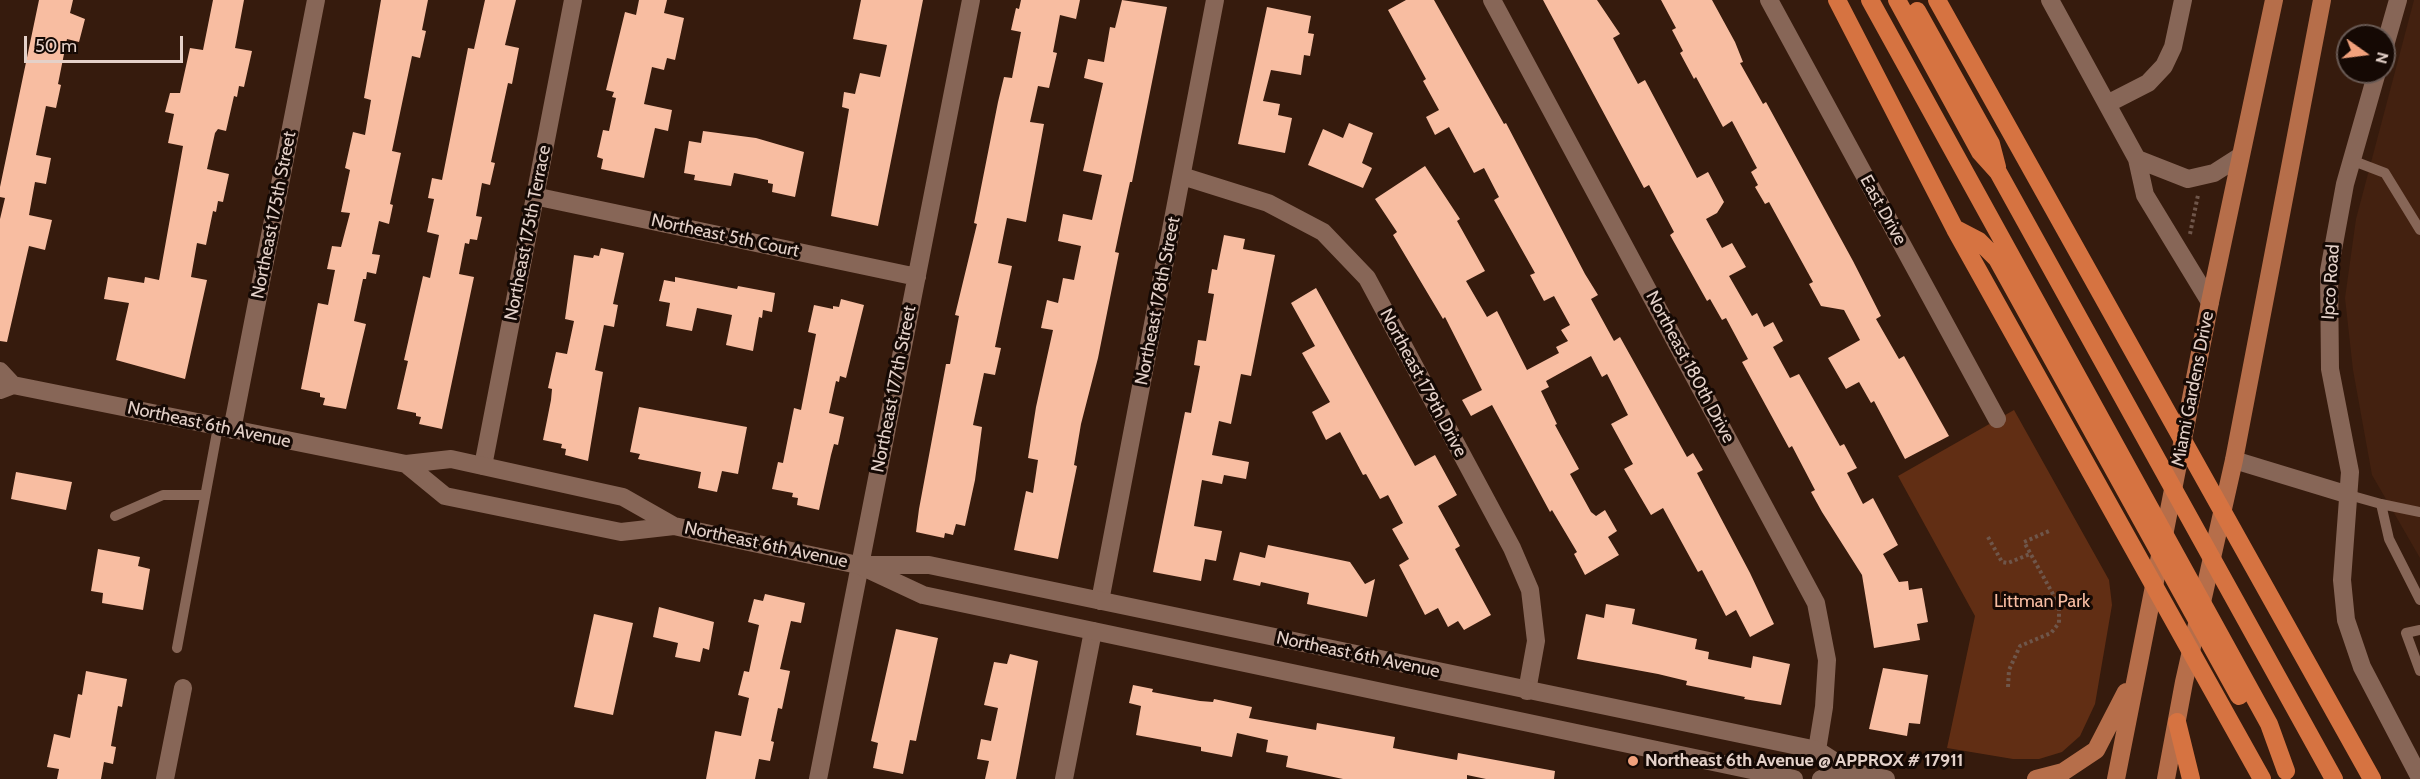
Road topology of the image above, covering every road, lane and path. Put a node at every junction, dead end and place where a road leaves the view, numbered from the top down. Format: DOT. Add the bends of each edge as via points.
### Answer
graph roads {
  1 [pos="316,0"];
  2 [pos="573,0"];
  3 [pos="971,0"];
  4 [pos="1215,0"];
  5 [pos="1492,0"];
  6 [pos="1769,0"];
  7 [pos="1837,0"];
  8 [pos="1870,0"];
  9 [pos="1897,0"];
  10 [pos="1911,0"];
  11 [pos="1937,0"];
  12 [pos="2050,0"];
  13 [pos="2183,0"];
  14 [pos="2274,0"];
  15 [pos="2322,0"];
  16 [pos="2398,0"];
  17 [pos="2391,24"];
  18 [pos="2373,84"];
  19 [pos="2107,104"];
  20 [pos="2240,157"];
  21 [pos="2137,159"];
  22 [pos="2351,160"];
  23 [pos="1998,172"];
  24 [pos="1182,176"];
  25 [pos="2198,191"];
  26 [pos="534,195"];
  27 [pos="1955,229"];
  28 [pos="2420,230"];
  29 [pos="2188,244"];
  30 [pos="917,277"];
  31 [pos="2210,302"];
  32 [pos="0,371"];
  33 [pos="6,387"];
  34 [pos="1997,419"];
  35 [pos="225,428"];
  36 [pos="2234,460"];
  37 [pos="405,464"];
  38 [pos="483,466"];
  39 [pos="205,495"];
  40 [pos="2349,495"];
  41 [pos="2381,504"];
  42 [pos="2420,512"];
  43 [pos="115,516"];
  44 [pos="674,526"];
  45 [pos="2049,531"];
  46 [pos="1988,537"];
  47 [pos="2031,554"];
  48 [pos="858,565"];
  49 [pos="2420,600"];
  50 [pos="1100,601"];
  51 [pos="2420,630"];
  52 [pos="1093,631"];
  53 [pos="177,648"];
  54 [pos="2137,669"];
  55 [pos="2420,671"];
  56 [pos="2008,687"];
  57 [pos="183,688"];
  58 [pos="1527,691"];
  59 [pos="2177,722"];
  60 [pos="1817,750"];
  61 [pos="1851,772"];
  62 [pos="2289,775"];
  63 [pos="2420,777"];
  64 [pos="165,779"];
  65 [pos="818,779"];
  66 [pos="1064,779"];
  67 [pos="1794,779"];
  68 [pos="1821,779"];
  69 [pos="1886,779"];
  70 [pos="2036,779"];
  71 [pos="2116,779"];
  72 [pos="2166,779"];
  73 [pos="2192,779"];
  74 [pos="2262,779"];
  75 [pos="2334,779"];
  76 [pos="2372,779"];
  1 -- 35 [label="street, Northeast 175th Street"];
  2 -- 26 [label="street, Northeast 175th Terrace"];
  3 -- 30 [label="street, Northeast 177th Street"];
  4 -- 24 [label="street, Northeast 178th Street"];
  5 -- 60 [label="street, Northeast 180th Drive" via="1816,603 1827,660"];
  6 -- 34 [label="street, East Drive"];
  7 -- 27 [label="highway"];
  8 -- 62 [label="highway" via="2269,724"];
  9 -- 23 [label="highway" via="1980,152"];
  10 -- 23 [label="highway" via="1991,144"];
  11 -- 76 [label="highway"];
  12 -- 19 [label="street"];
  13 -- 19 [label="street" via="2173,47 2164,66 2148,83"];
  14 -- 20 [label="main road, Miami Gardens Drive"];
  15 -- 36 [label="main road"];
  16 -- 17 [label="street"];
  18 -- 22 [label="street, Ipco Road"];
  19 -- 21 [label="street"];
  20 -- 21 [label="street" via="2214,172 2188,179"];
  20 -- 31 [label="main road, Miami Gardens Drive"];
  21 -- 31 [label="street" via="2145,195"];
  22 -- 28 [label="lane" via="2385,173"];
  22 -- 40 [label="street, Ipco Road" via="2335,229 2328,305 2330,369 2348,455"];
  23 -- 75 [label="highway"];
  24 -- 50 [label="street, Northeast 178th Street"];
  24 -- 58 [label="street, Northeast 179th Drive" via="1268,203 1323,232 1367,278 1512,548 1530,590 1536,641"];
  25 -- 29 [label="path"];
  26 -- 30 [label="street, Northeast 5th Court"];
  26 -- 38 [label="street, Northeast 175th Terrace"];
  27 -- 62 [label="highway" via="1979,241 1997,259 2260,734"];
  27 -- 74 [label="highway"];
  30 -- 48 [label="street, Northeast 177th Street"];
  31 -- 54 [label="main road, Miami Gardens Drive"];
  32 -- 33 [label="street, Northeast 6th Avenue"];
  33 -- 35 [label="street, Northeast 6th Avenue"];
  35 -- 37 [label="street, Northeast 6th Avenue"];
  35 -- 39 [label="lane"];
  36 -- 40 [label="street"];
  36 -- 59 [label="main road"];
  37 -- 38 [label="street, Northeast 6th Avenue" via="451,459"];
  37 -- 44 [label="street, Northeast 6th Avenue" via="445,496 621,532"];
  38 -- 44 [label="street, Northeast 6th Avenue" via="623,497"];
  39 -- 43 [label="lane" via="163,495"];
  39 -- 53 [label="lane"];
  40 -- 41 [label="lane"];
  40 -- 63 [label="street, Ipco Road" via="2342,580 2346,621 2362,667"];
  41 -- 42 [label="lane"];
  41 -- 49 [label="lane" via="2389,539"];
  44 -- 48 [label="street, Northeast 6th Avenue"];
  45 -- 47 [label="path" via="2024,542"];
  46 -- 47 [label="path" via="2002,562"];
  47 -- 56 [label="path" via="2061,615 2051,633 2020,646 2009,670"];
  48 -- 50 [label="street, Northeast 6th Avenue" via="929,565"];
  48 -- 52 [label="street, Northeast 6th Avenue" via="923,595"];
  48 -- 65 [label="street, Northeast 177th Street"];
  50 -- 58 [label="street, Northeast 6th Avenue"];
  51 -- 55 [label="lane" via="2406,633"];
  52 -- 66 [label="street"];
  52 -- 67 [label="street, Northeast 6th Avenue"];
  54 -- 70 [label="main road" via="2096,750 2069,769"];
  54 -- 71 [label="main road, Miami Gardens Drive"];
  57 -- 64 [label="street"];
  58 -- 60 [label="street, Northeast 6th Avenue"];
  59 -- 72 [label="main road"];
  59 -- 73 [label="highway"];
  60 -- 61 [label="street, Northeast 6th Avenue"];
  61 -- 68 [label="street, Northeast 6th Avenue"];
  61 -- 69 [label="street, Northeast 6th Avenue"];
}
